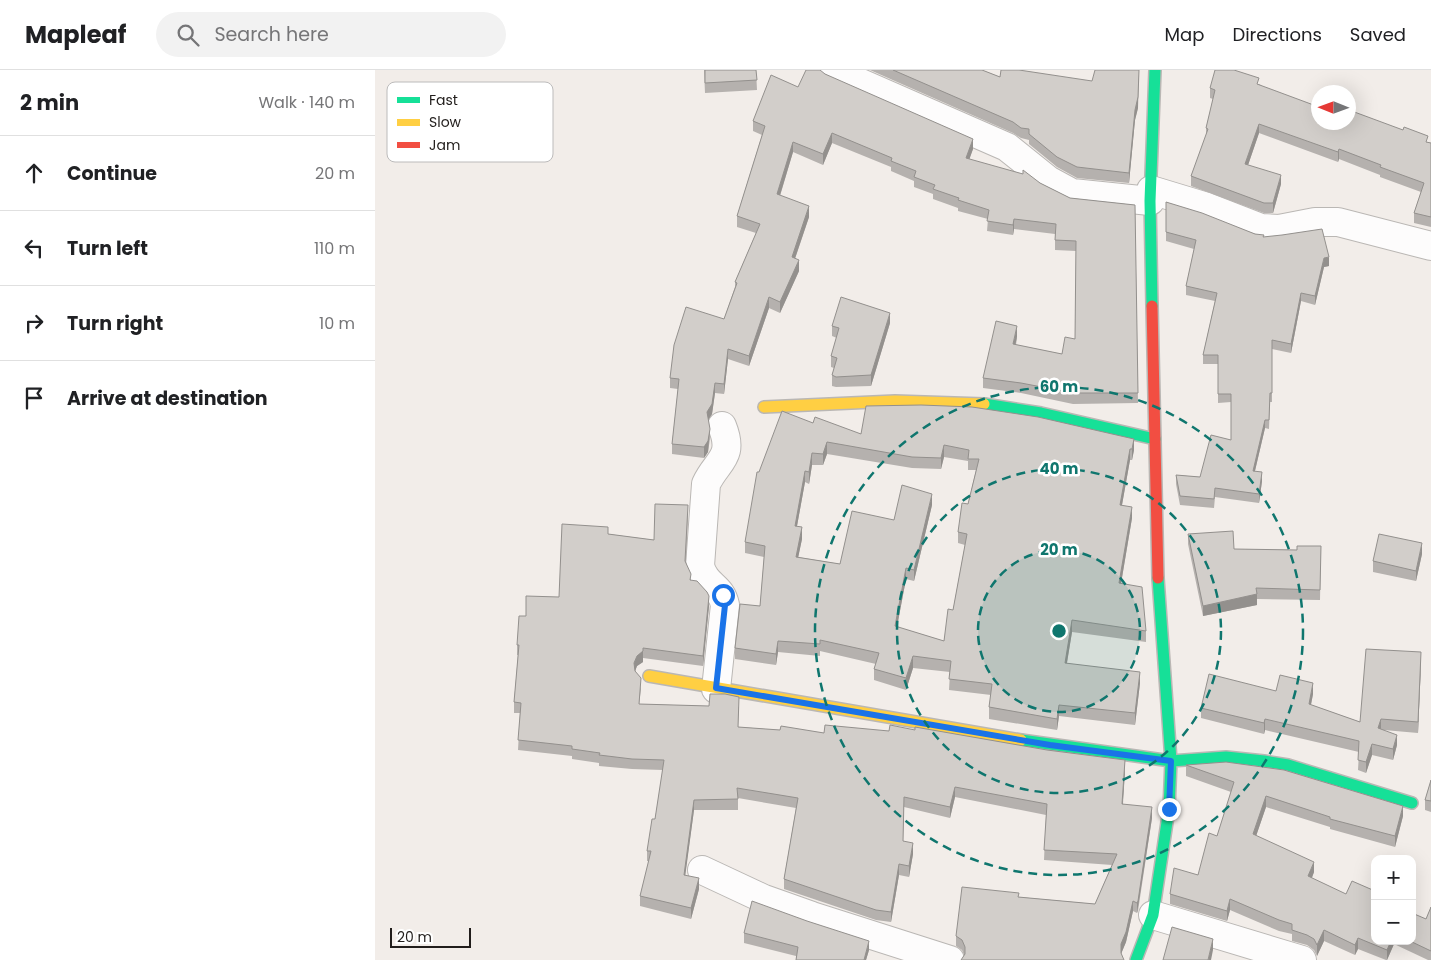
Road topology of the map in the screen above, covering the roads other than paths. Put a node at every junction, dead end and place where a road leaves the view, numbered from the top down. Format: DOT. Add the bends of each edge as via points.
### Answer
graph roads {
  1 [pos="831,70"];
  2 [pos="1155,70"];
  3 [pos="1151,195"];
  4 [pos="1431,246"];
  5 [pos="764,407"];
  6 [pos="722,426"];
  7 [pos="1155,439"];
  8 [pos="649,676"];
  9 [pos="716,688"];
  10 [pos="1171,761"];
  11 [pos="1411,803"];
  12 [pos="701,870"];
  13 [pos="1153,914"];
  14 [pos="950,960"];
  15 [pos="1136,960"];
  16 [pos="1302,960"];
  1 -- 3 [label="street" via="1007,147 1049,180 1073,193"];
  2 -- 3 [label="street"];
  3 -- 4 [label="street" via="1207,207 1261,228 1338,222"];
  3 -- 7 [label="street"];
  5 -- 7 [label="street" via="890,402 973,403 1025,410"];
  6 -- 9 [label="street" via="727,443 722,462 710,474 706,484 700,566 703,576 723,595 725,605"];
  7 -- 10 [label="street" via="1158,598"];
  8 -- 9 [label="street"];
  9 -- 10 [label="street" via="1050,745"];
  10 -- 11 [label="street" via="1226,757 1288,766"];
  10 -- 13 [label="street" via="1169,809"];
  12 -- 14 [label="street" via="764,899"];
  13 -- 15 [label="street"];
  13 -- 16 [label="street"];
}
